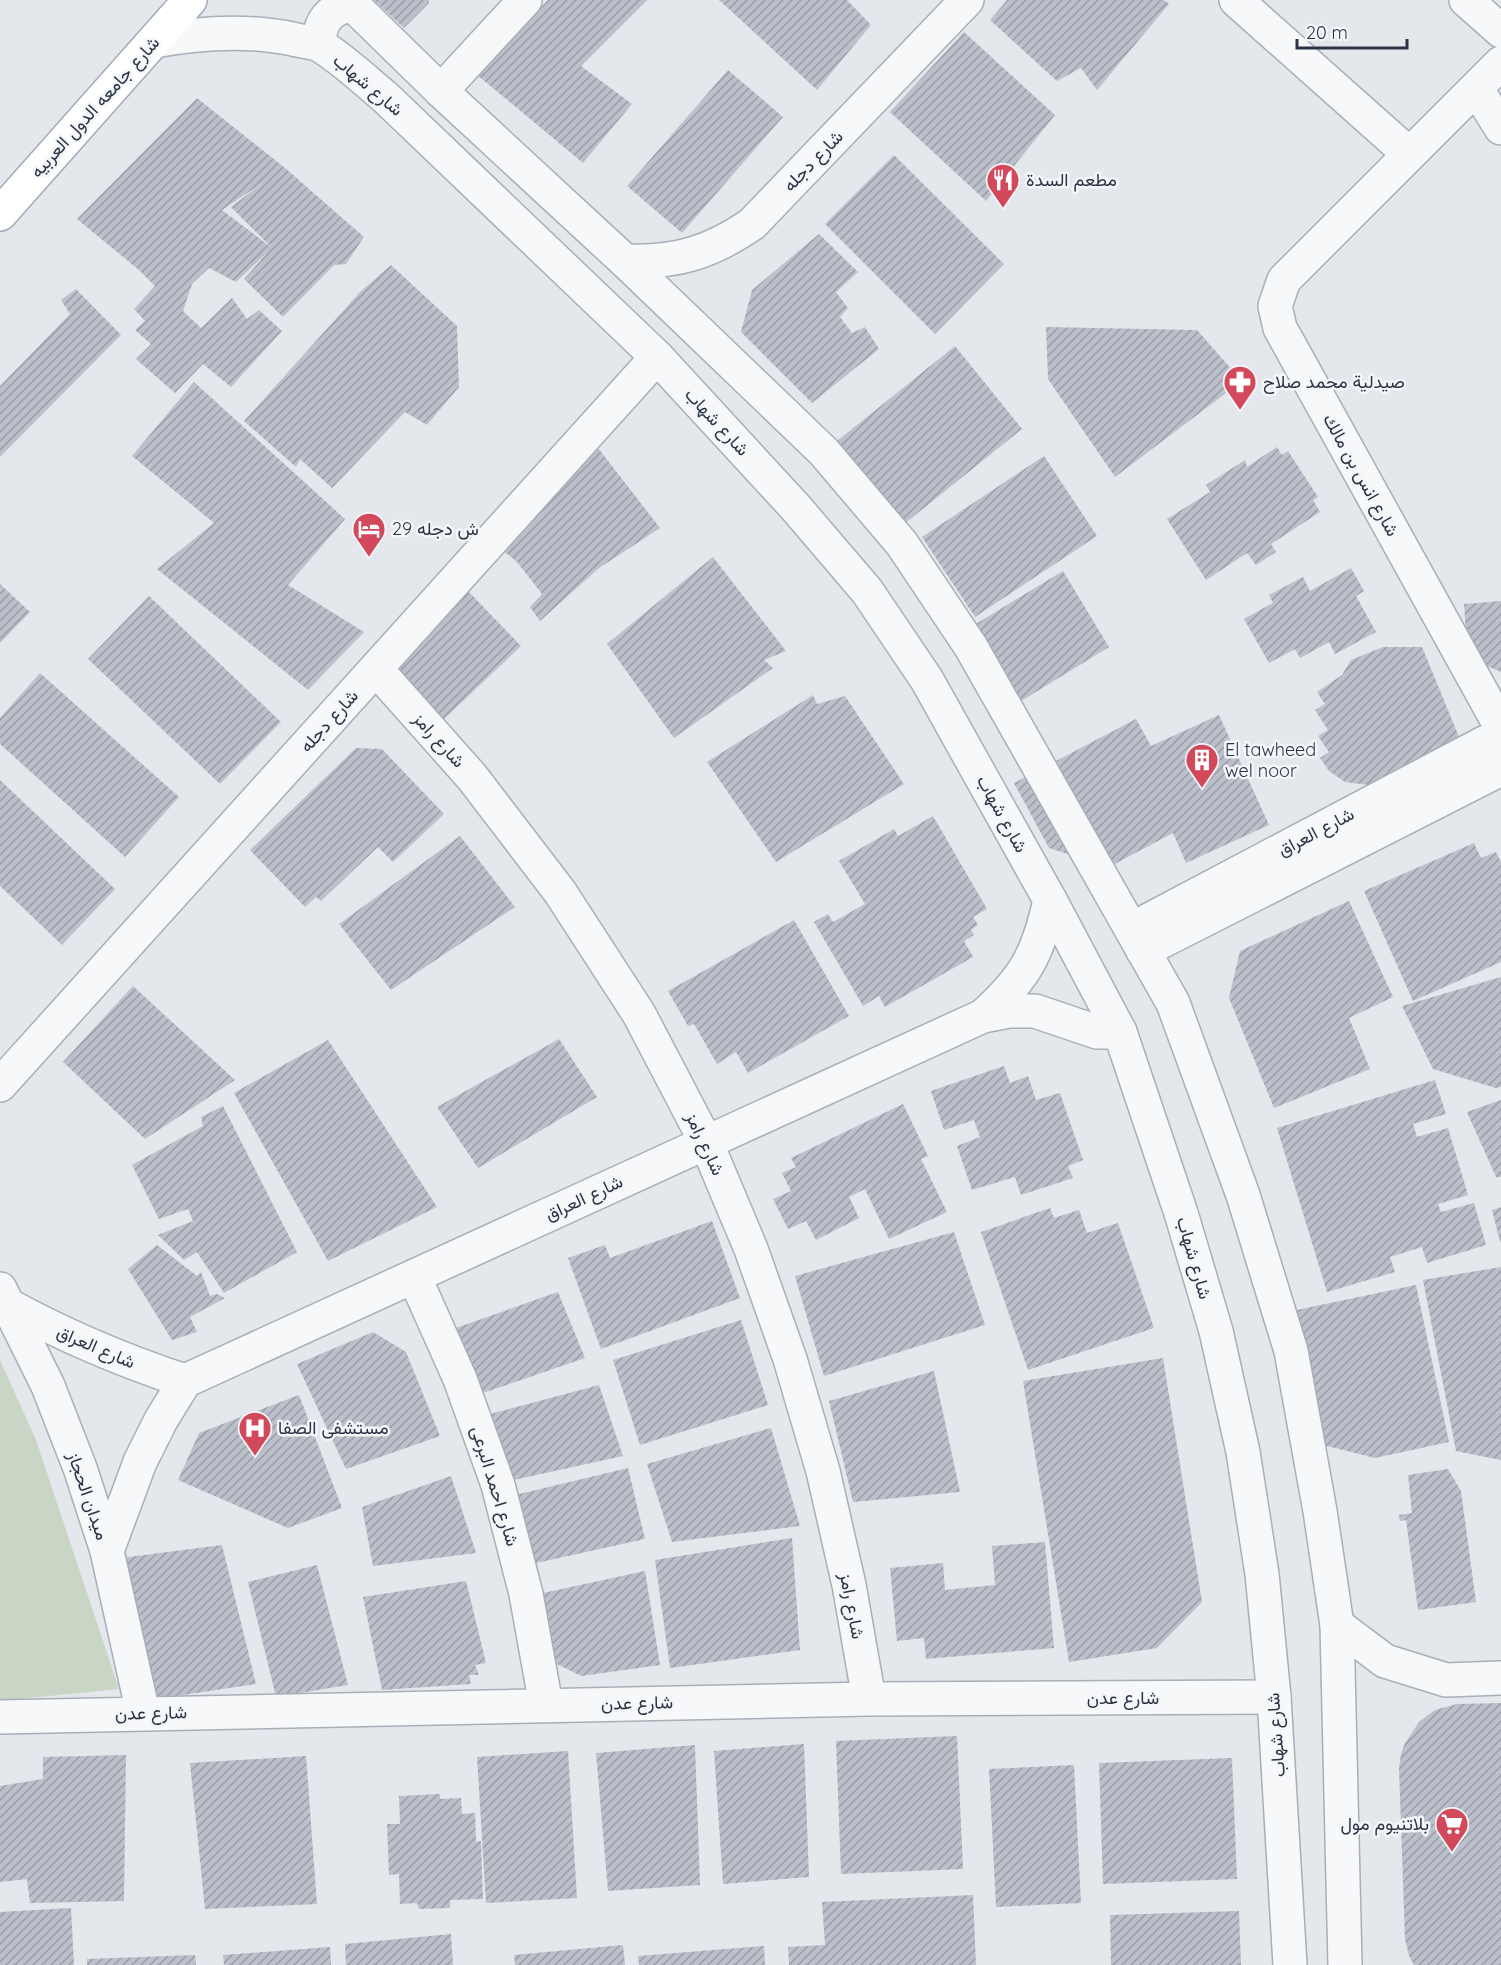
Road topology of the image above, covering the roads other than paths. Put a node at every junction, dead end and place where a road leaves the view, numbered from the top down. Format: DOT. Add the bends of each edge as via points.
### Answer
graph roads {
  1 [pos="190,0"];
  2 [pos="525,0"];
  3 [pos="968,0"];
  4 [pos="1236,0"];
  5 [pos="1466,0"];
  6 [pos="351,3"];
  7 [pos="1501,31"];
  8 [pos="154,41"];
  9 [pos="319,45"];
  10 [pos="1501,63"];
  11 [pos="1476,88"];
  12 [pos="441,91"];
  13 [pos="1501,128"];
  14 [pos="1409,154"];
  15 [pos="0,214"];
  16 [pos="625,261"];
  17 [pos="657,357"];
  18 [pos="376,669"];
  19 [pos="1501,727"];
  20 [pos="1501,736"];
  21 [pos="1501,769"];
  22 [pos="1050,900"];
  23 [pos="1138,940"];
  24 [pos="983,1016"];
  25 [pos="1120,1032"];
  26 [pos="0,1085"];
  27 [pos="706,1142"];
  28 [pos="414,1276"];
  29 [pos="5,1298"];
  30 [pos="185,1380"];
  31 [pos="107,1551"];
  32 [pos="1336,1625"];
  33 [pos="1501,1678"];
  34 [pos="1274,1697"];
  35 [pos="869,1700"];
  36 [pos="546,1705"];
  37 [pos="143,1713"];
  38 [pos="0,1717"];
  39 [pos="1290,1965"];
  40 [pos="1345,1965"];
  1 -- 8 [label="main road, شارع جامعه الدول العربيه"];
  2 -- 12 [label="street"];
  3 -- 16 [label="street, شارع دجله" via="752,224 692,255 670,260"];
  4 -- 14 [label="street"];
  5 -- 7 [label="street"];
  6 -- 9 [label="street" via="323,21"];
  6 -- 12 [label="street"];
  8 -- 9 [label="street, شارع شهاب" via="231,32 274,35"];
  8 -- 15 [label="main road, شارع جامعه الدول العربيه"];
  9 -- 17 [label="street, شارع شهاب" via="385,98"];
  10 -- 11 [label="street, شارع انس بن مالك"];
  11 -- 13 [label="street"];
  11 -- 14 [label="street, شارع انس بن مالك"];
  12 -- 16 [label="street"];
  14 -- 19 [label="street, شارع انس بن مالك" via="1284,280 1275,306 1280,328"];
  16 -- 23 [label="street" via="824,452 902,544 971,647"];
  17 -- 18 [label="street, شارع دجله"];
  17 -- 22 [label="street, شارع شهاب" via="867,591 927,680"];
  18 -- 26 [label="street, شارع دجله"];
  18 -- 27 [label="street, شارع رامز" via="472,777 560,892 639,1014"];
  20 -- 23 [label="street, شارع العراق"];
  21 -- 23 [label="street, شارع العراق"];
  22 -- 24 [label="street, شارع العراق" via="1029,964 1009,992"];
  22 -- 25 [label="street, شارع شهاب"];
  23 -- 32 [label="street" via="1173,1003 1243,1195 1291,1351"];
  24 -- 25 [label="street, شارع العراق" via="1035,1011 1097,1032"];
  24 -- 27 [label="street, شارع العراق"];
  25 -- 34 [label="street, شارع شهاب" via="1216,1331 1243,1452 1262,1574"];
  27 -- 28 [label="street, شارع العراق"];
  27 -- 35 [label="street, شارع رامز" via="752,1249 790,1359 849,1585"];
  28 -- 30 [label="street, شارع العراق"];
  28 -- 36 [label="street, شارع احمد البرعى" via="460,1379 498,1485 526,1594"];
  29 -- 30 [label="street, شارع العراق" via="52,1329"];
  29 -- 31 [label="street, ميدان الحجاز" via="48,1386"];
  30 -- 31 [label="street" via="140,1462"];
  31 -- 37 [label="street, ميدان الحجاز"];
  32 -- 33 [label="street" via="1384,1661 1446,1680"];
  32 -- 40 [label="street"];
  34 -- 35 [label="street, شارع عدن"];
  34 -- 39 [label="street, شارع شهاب"];
  35 -- 36 [label="street, شارع عدن"];
  36 -- 37 [label="street, شارع عدن"];
  37 -- 38 [label="street, شارع عدن"];
}
